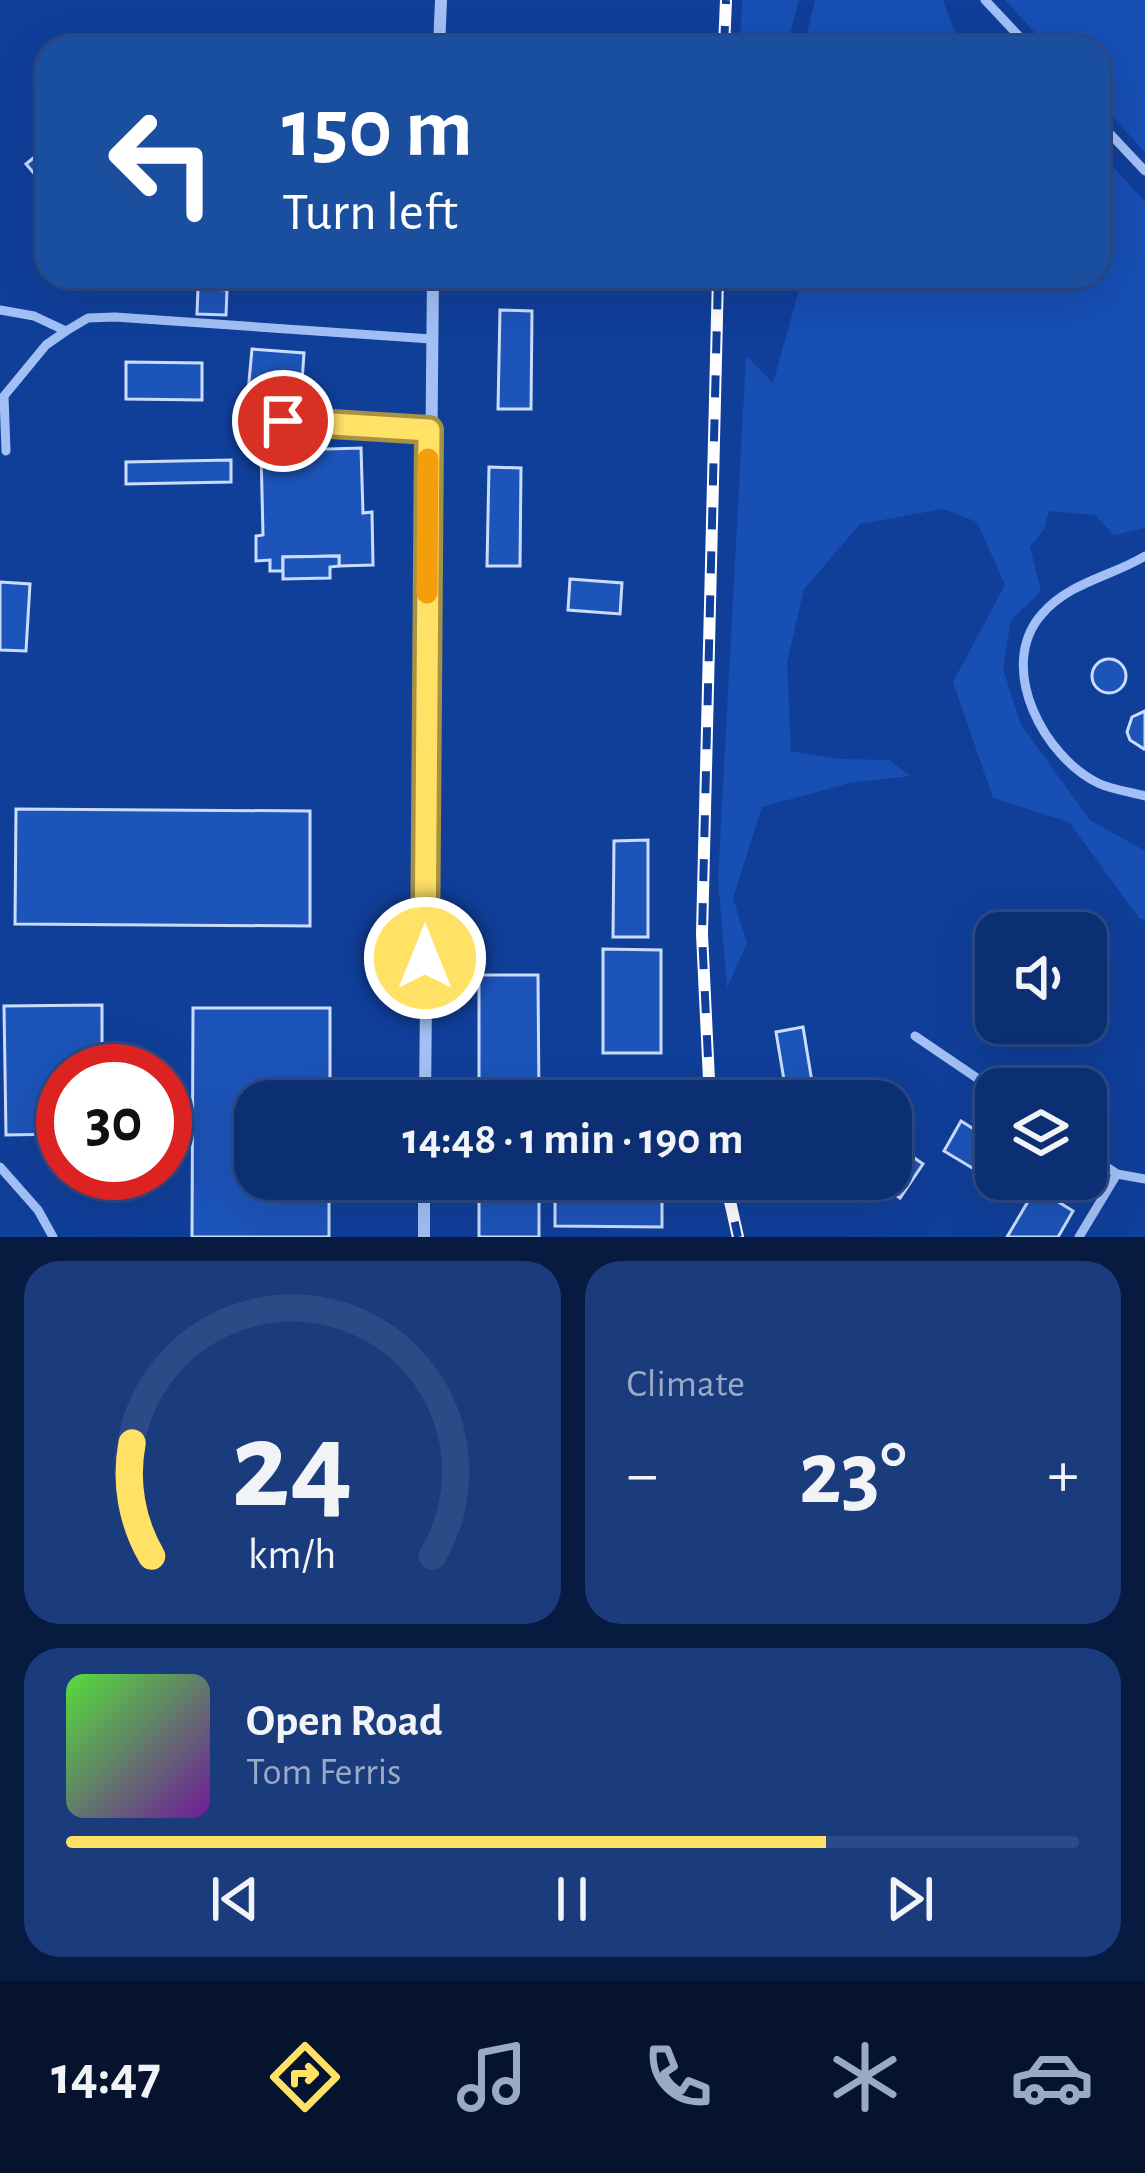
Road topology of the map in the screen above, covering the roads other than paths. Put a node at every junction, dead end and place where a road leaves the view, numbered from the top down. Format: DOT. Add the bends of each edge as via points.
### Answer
graph roads {
  1 [pos="441,0"];
  2 [pos="985,0"];
  3 [pos="440,36"];
  4 [pos="1019,36"];
  5 [pos="1110,134"];
  6 [pos="1145,171"];
  7 [pos="433,288"];
  8 [pos="0,310"];
  9 [pos="66,331"];
  10 [pos="431,339"];
  11 [pos="283,421"];
  12 [pos="429,430"];
  13 [pos="6,451"];
  14 [pos="1145,556"];
  15 [pos="1145,796"];
  16 [pos="915,1036"];
  17 [pos="975,1077"];
  18 [pos="424,1080"];
  19 [pos="0,1167"];
  20 [pos="1107,1167"];
  21 [pos="1117,1174"];
  22 [pos="1145,1179"];
  23 [pos="424,1200"];
  24 [pos="53,1237"];
  25 [pos="424,1237"];
  26 [pos="1079,1237"];
  1 -- 3 [label="street"];
  2 -- 4 [label="lane"];
  5 -- 6 [label="lane"];
  7 -- 10 [label="street"];
  8 -- 9 [label="lane"];
  9 -- 10 [label="lane" via="88,318 116,317"];
  9 -- 13 [label="lane" via="4,396"];
  10 -- 12 [label="street"];
  11 -- 12 [label="lane"];
  12 -- 18 [label="street"];
  14 -- 15 [label="lane" via="1074,586 1039,617 1024,652 1037,723 1066,760 1099,784"];
  16 -- 17 [label="lane"];
  19 -- 24 [label="lane"];
  20 -- 21 [label="lane"];
  21 -- 22 [label="lane"];
  21 -- 26 [label="lane"];
  23 -- 25 [label="street"];
}
